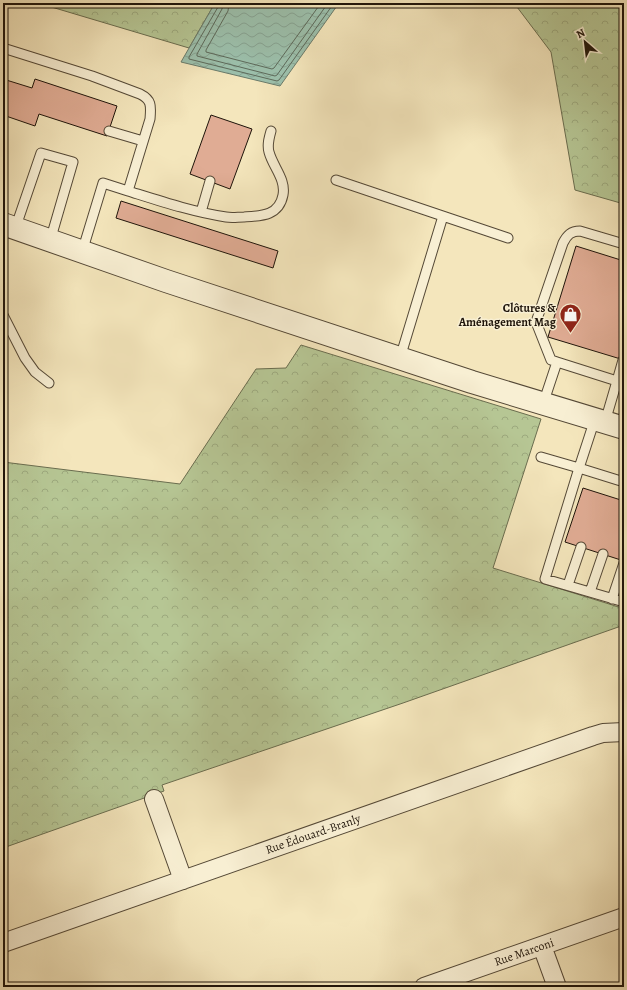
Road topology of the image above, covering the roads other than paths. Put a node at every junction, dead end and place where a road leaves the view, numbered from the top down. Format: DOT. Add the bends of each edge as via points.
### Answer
graph roads {
  1 [pos="3,48"];
  2 [pos="109,131"];
  3 [pos="271,131"];
  4 [pos="143,141"];
  5 [pos="336,180"];
  6 [pos="210,181"];
  7 [pos="128,191"];
  8 [pos="201,212"];
  9 [pos="443,216"];
  10 [pos="7,227"];
  11 [pos="508,238"];
  12 [pos="50,240"];
  13 [pos="624,244"];
  14 [pos="82,252"];
  15 [pos="3,315"];
  16 [pos="400,359"];
  17 [pos="623,360"];
  18 [pos="557,362"];
  19 [pos="621,380"];
  20 [pos="49,383"];
  21 [pos="543,404"];
  22 [pos="608,423"];
  23 [pos="541,457"];
  24 [pos="579,468"];
  25 [pos="624,482"];
  26 [pos="581,547"];
  27 [pos="603,554"];
  28 [pos="624,563"];
  29 [pos="568,585"];
  30 [pos="590,592"];
  31 [pos="612,599"];
  32 [pos="624,602"];
  33 [pos="624,732"];
  34 [pos="154,799"];
  35 [pos="183,880"];
  36 [pos="624,917"];
  37 [pos="3,943"];
  38 [pos="542,946"];
  39 [pos="424,987"];
  40 [pos="557,987"];
  1 -- 4 [label="lane" via="92,76 146,97 151,109"];
  2 -- 4 [label="lane"];
  3 -- 8 [label="lane" via="268,141 269,152 282,179 283,194 279,206 270,213 258,216 228,218"];
  4 -- 7 [label="lane"];
  5 -- 9 [label="lane"];
  6 -- 8 [label="lane"];
  7 -- 8 [label="lane"];
  7 -- 14 [label="lane" via="103,183"];
  9 -- 11 [label="lane"];
  9 -- 16 [label="lane"];
  10 -- 12 [label="street"];
  10 -- 12 [label="lane" via="41,153 73,162"];
  12 -- 14 [label="street"];
  13 -- 18 [label="lane" via="575,231 570,233 563,243 536,322 551,360"];
  14 -- 16 [label="street"];
  15 -- 20 [label="lane" via="25,358 35,372"];
  16 -- 21 [label="street"];
  17 -- 19 [label="lane"];
  18 -- 19 [label="lane"];
  18 -- 21 [label="lane"];
  19 -- 22 [label="lane"];
  21 -- 22 [label="street"];
  22 -- 24 [label="lane"];
  23 -- 24 [label="lane"];
  24 -- 25 [label="lane"];
  24 -- 29 [label="lane" via="545,579"];
  26 -- 29 [label="lane"];
  27 -- 30 [label="lane"];
  28 -- 31 [label="lane"];
  29 -- 30 [label="lane"];
  30 -- 31 [label="lane"];
  31 -- 32 [label="lane"];
  33 -- 35 [label="street, Rue Édouard-Branly" via="593,736"];
  34 -- 35 [label="street"];
  35 -- 37 [label="street, Rue Édouard-Branly"];
  36 -- 38 [label="street, Rue Marconi"];
  38 -- 39 [label="street, Rue Marconi"];
  38 -- 40 [label="street"];
}
